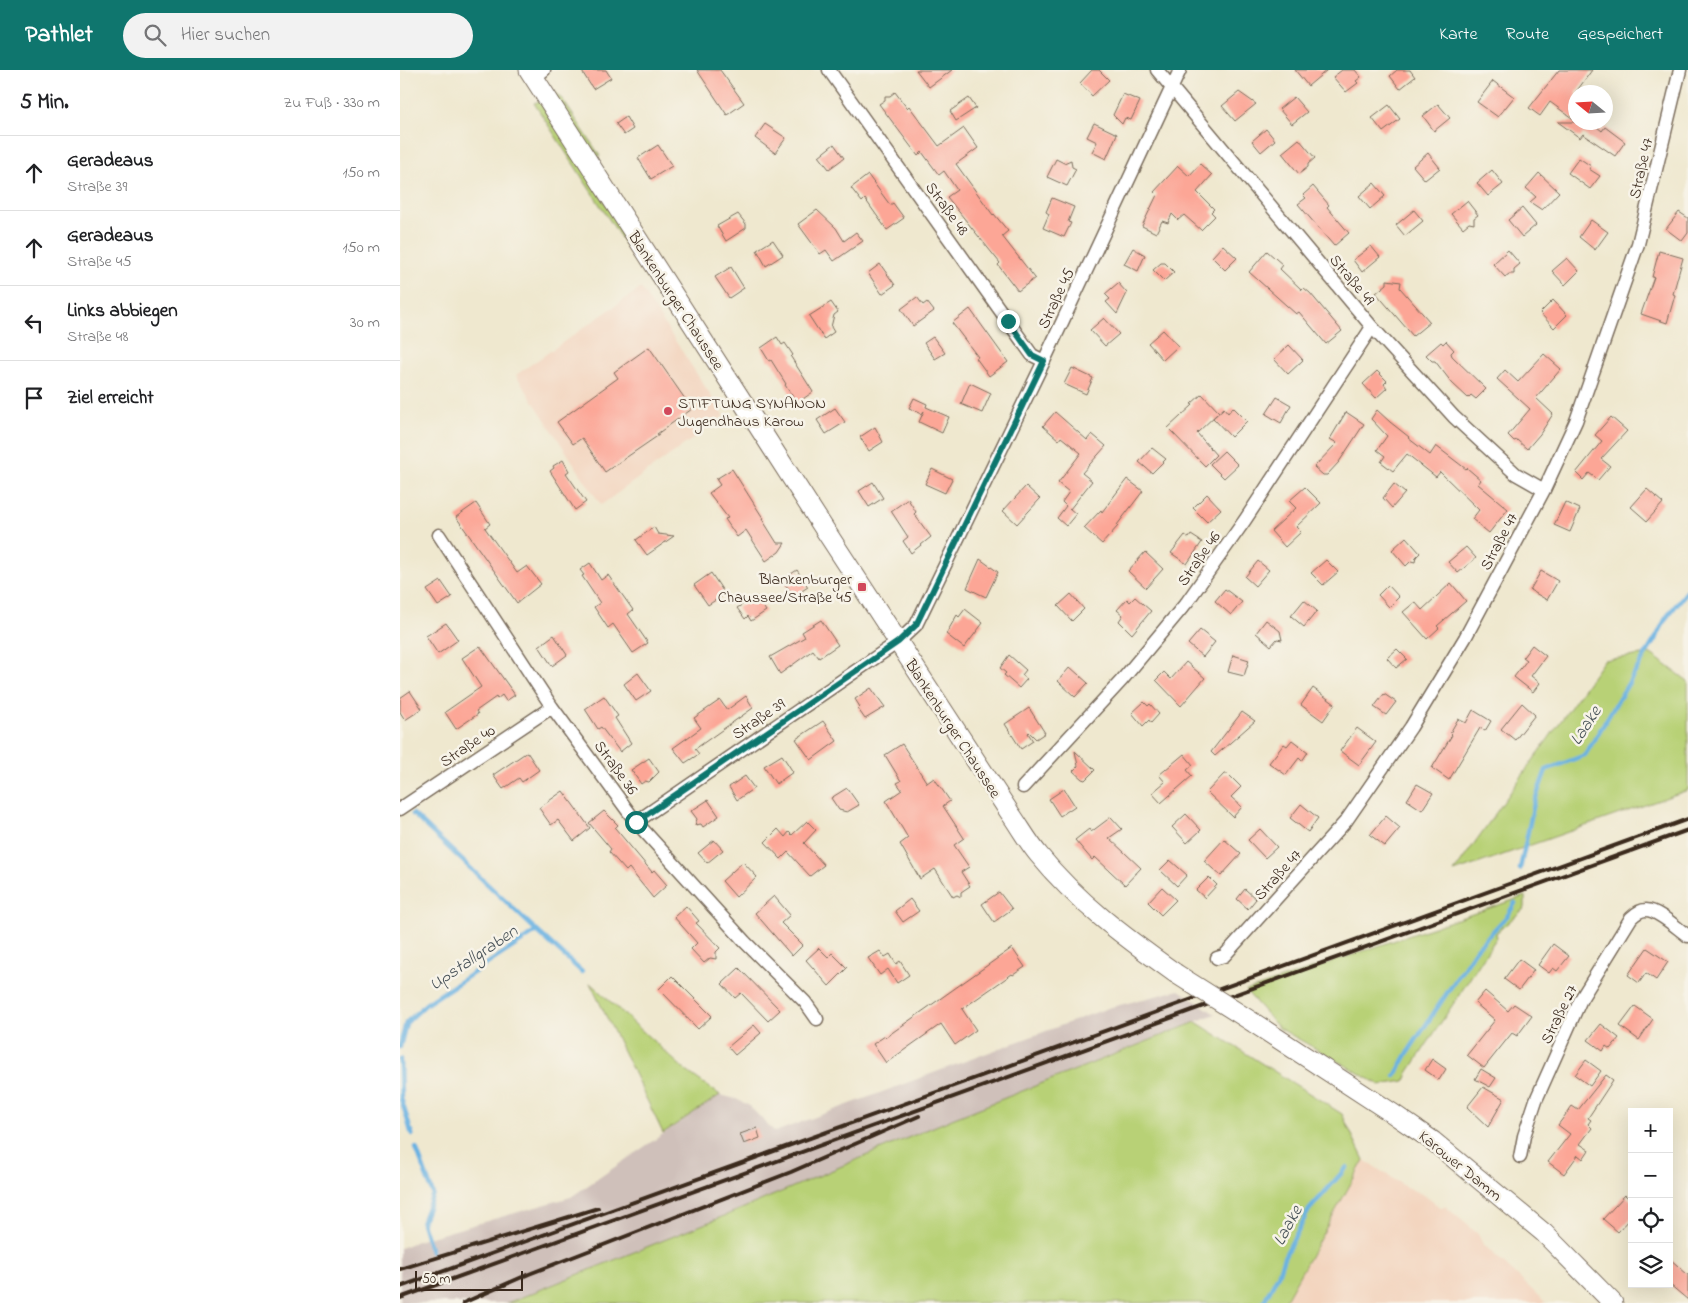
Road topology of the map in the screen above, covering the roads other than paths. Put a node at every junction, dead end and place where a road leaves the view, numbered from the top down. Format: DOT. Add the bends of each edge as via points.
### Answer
graph roads {
  1 [pos="829,70"];
  2 [pos="1157,70"];
  3 [pos="1180,70"];
  4 [pos="1680,70"];
  5 [pos="536,73"];
  6 [pos="1172,87"];
  7 [pos="1372,327"];
  8 [pos="1044,361"];
  9 [pos="1544,490"];
  10 [pos="439,534"];
  11 [pos="898,642"];
  12 [pos="552,707"];
  13 [pos="1024,787"];
  14 [pos="400,809"];
  15 [pos="636,822"];
  16 [pos="1688,936"];
  17 [pos="1217,958"];
  18 [pos="817,1019"];
  19 [pos="1292,1048"];
  20 [pos="1520,1157"];
  21 [pos="1613,1303"];
  1 -- 8 [label="street, Straße 48" via="1032,355"];
  2 -- 6 [label="street, Straße 49"];
  3 -- 6 [label="street, Straße 45"];
  4 -- 9 [label="street, Straße 47" via="1638,244 1576,421"];
  5 -- 11 [label="main road, Blankenburger Chaussee"];
  6 -- 7 [label="street, Straße 49"];
  6 -- 8 [label="street, Straße 45"];
  7 -- 9 [label="street, Straße 49" via="1454,417 1516,474"];
  7 -- 13 [label="street, Straße 46" via="1187,602 1122,680"];
  8 -- 11 [label="street, Straße 45" via="916,625"];
  9 -- 17 [label="street, Straße 47" via="1465,638 1411,727 1346,821 1224,956"];
  10 -- 12 [label="street, Straße 36"];
  11 -- 15 [label="street, Straße 39"];
  11 -- 19 [label="main road, Blankenburger Chaussee, bridge" via="1039,855 1088,906 1175,973"];
  12 -- 14 [label="street, Straße 40"];
  12 -- 15 [label="street, Straße 36"];
  15 -- 18 [label="street, Straße 36" via="745,942 805,1002"];
  16 -- 20 [label="street, Straße 27" via="1657,913 1639,911 1631,918 1581,999 1536,1100"];
  19 -- 21 [label="main road, Karower Damm" via="1433,1141 1544,1233"];
}
